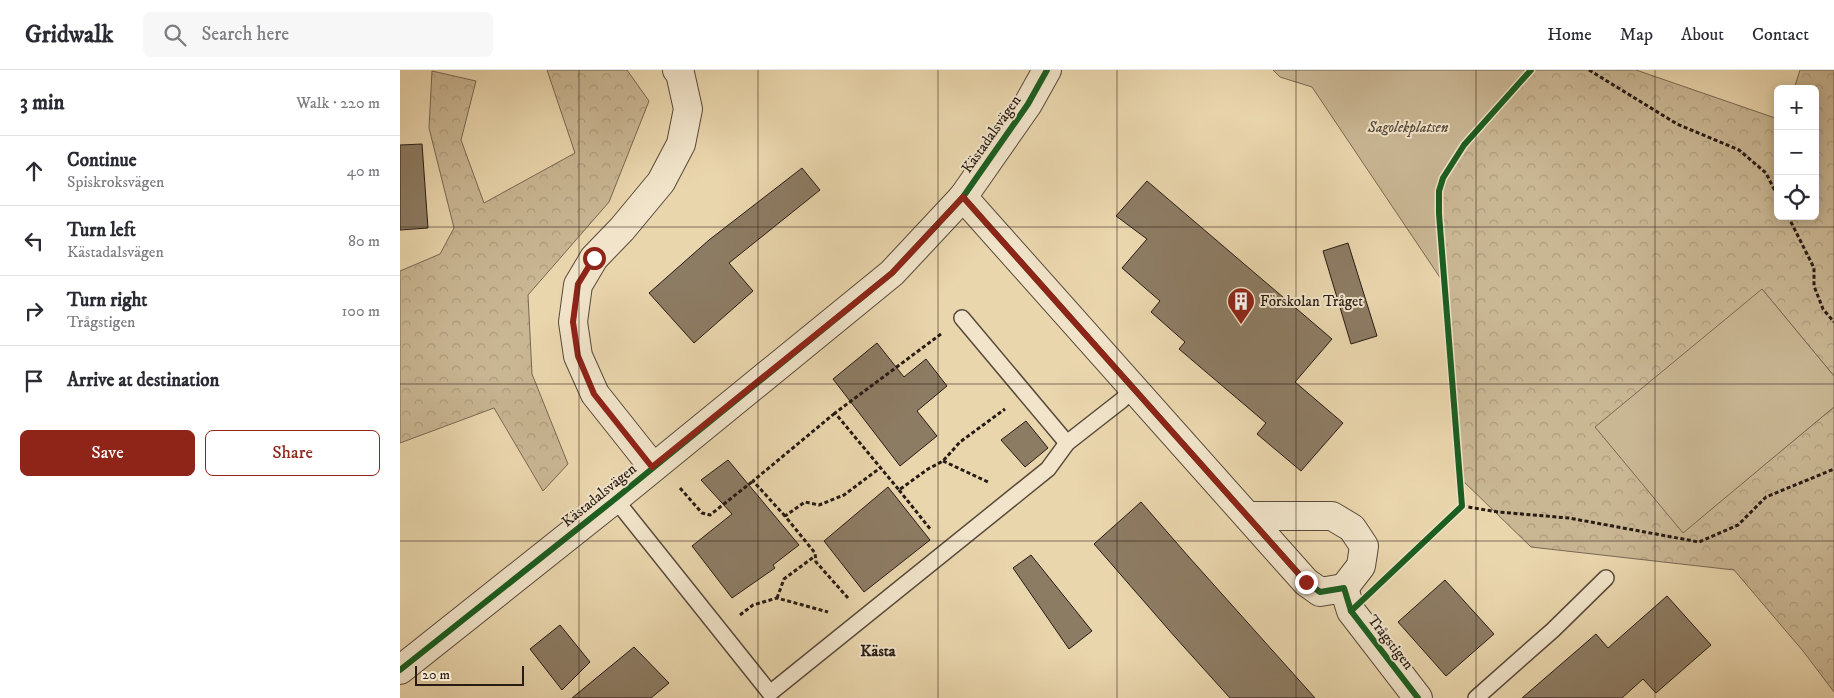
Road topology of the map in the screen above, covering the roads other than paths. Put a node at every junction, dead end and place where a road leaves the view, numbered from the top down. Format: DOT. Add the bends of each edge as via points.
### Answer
graph roads {
  1 [pos="677,70"];
  2 [pos="1047,70"];
  3 [pos="963,197"];
  4 [pos="962,318"];
  5 [pos="1133,387"];
  6 [pos="1067,443"];
  7 [pos="652,467"];
  8 [pos="615,499"];
  9 [pos="1248,516"];
  10 [pos="1606,578"];
  11 [pos="1344,588"];
  12 [pos="400,670"];
  13 [pos="1418,698"];
  14 [pos="1476,698"];
  1 -- 7 [label="street" via="688,109 681,144 661,182 594,258 578,284 573,322 578,356 594,394"];
  2 -- 3 [label="street, Kästadalsvägen" via="1028,104"];
  3 -- 5 [label="street"];
  3 -- 7 [label="street, Kästadalsvägen" via="892,273"];
  4 -- 6 [label="lane"];
  5 -- 6 [label="lane" via="1122,400"];
  5 -- 9 [label="street"];
  6 -- 8 [label="lane" via="1048,469 770,693"];
  7 -- 8 [label="street, Kästadalsvägen"];
  8 -- 12 [label="street, Kästadalsvägen"];
  9 -- 11 [label="street" via="1306,582 1320,592"];
  9 -- 11 [label="street" via="1332,516 1352,528 1364,546 1362,566"];
  10 -- 14 [label="lane"];
  11 -- 13 [label="street, Trågstigen" via="1351,612"];
}
